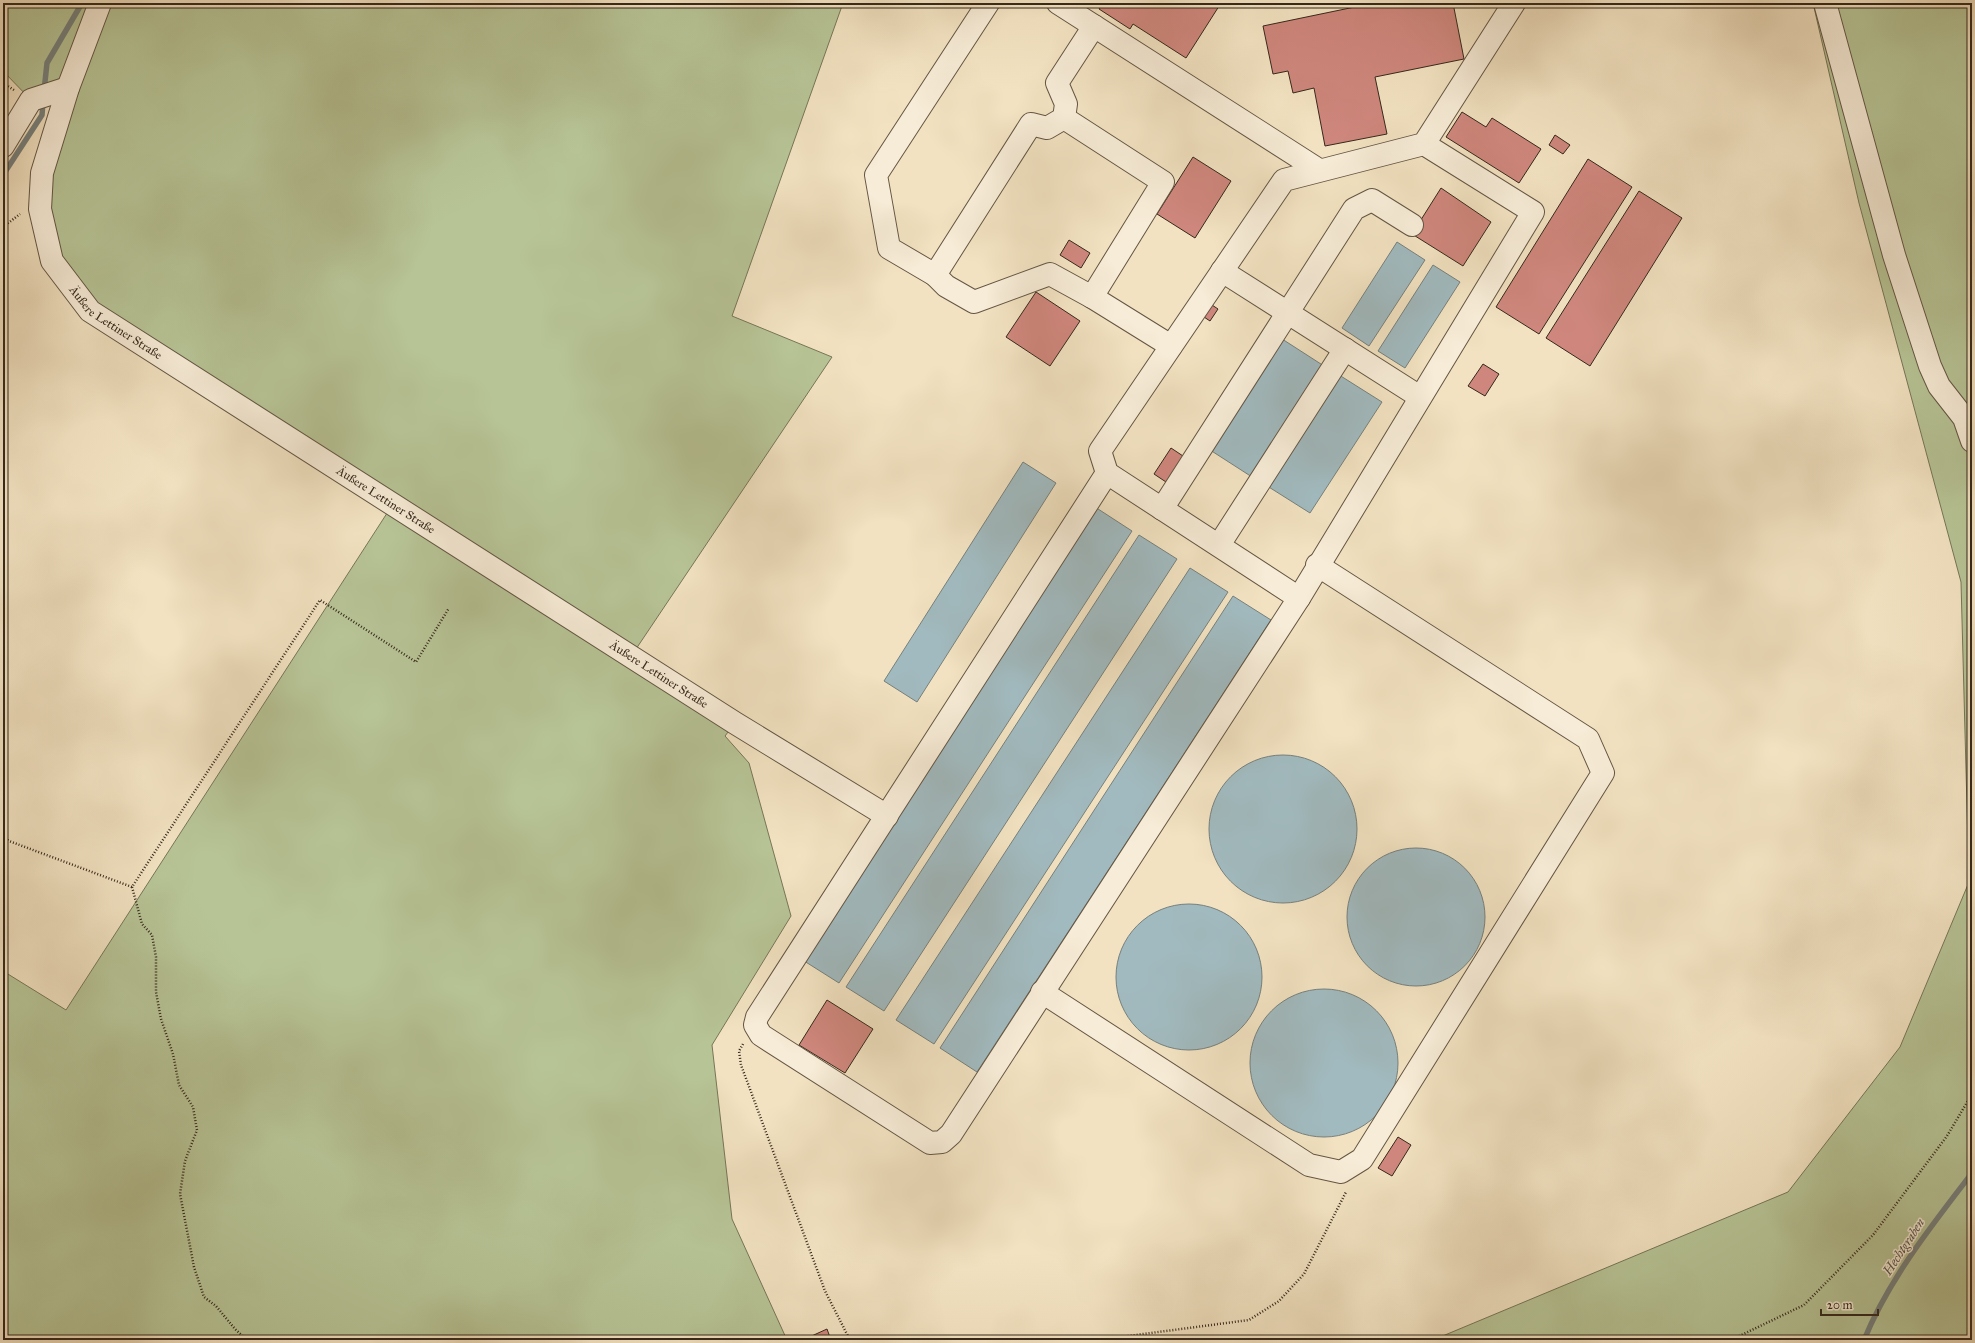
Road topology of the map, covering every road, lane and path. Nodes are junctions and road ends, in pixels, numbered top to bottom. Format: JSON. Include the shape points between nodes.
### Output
{"nodes":[{"id":1,"x":100,"y":3,"type":"edge"},
{"id":2,"x":988,"y":3,"type":"edge"},
{"id":3,"x":1058,"y":3,"type":"edge"},
{"id":4,"x":1514,"y":3,"type":"edge"},
{"id":5,"x":1825,"y":3,"type":"edge"},
{"id":6,"x":1094,"y":26,"type":"junction"},
{"id":7,"x":68,"y":88,"type":"junction"},
{"id":8,"x":1064,"y":118,"type":"junction"},
{"id":9,"x":1424,"y":144,"type":"junction"},
{"id":10,"x":3,"y":146,"type":"edge"},
{"id":11,"x":1319,"y":170,"type":"junction"},
{"id":12,"x":1412,"y":225,"type":"dead end"},
{"id":13,"x":1222,"y":271,"type":"junction"},
{"id":14,"x":935,"y":275,"type":"junction"},
{"id":15,"x":1092,"y":297,"type":"junction"},
{"id":16,"x":1287,"y":312,"type":"junction"},
{"id":17,"x":1171,"y":346,"type":"junction"},
{"id":18,"x":1345,"y":349,"type":"junction"},
{"id":19,"x":1420,"y":397,"type":"junction"},
{"id":20,"x":1972,"y":441,"type":"edge"},
{"id":21,"x":1107,"y":473,"type":"junction"},
{"id":22,"x":1162,"y":509,"type":"junction"},
{"id":23,"x":1219,"y":545,"type":"junction"},
{"id":24,"x":1317,"y":565,"type":"junction"},
{"id":25,"x":1299,"y":598,"type":"junction"},
{"id":26,"x":449,"y":608,"type":"dead end"},
{"id":27,"x":887,"y":816,"type":"junction"},
{"id":28,"x":3,"y":836,"type":"edge"},
{"id":29,"x":132,"y":887,"type":"junction"},
{"id":30,"x":1042,"y":992,"type":"junction"},
{"id":31,"x":755,"y":1025,"type":"junction"},
{"id":32,"x":1972,"y":1094,"type":"edge"},
{"id":33,"x":1349,"y":1186,"type":"dead end"},
{"id":34,"x":247,"y":1340,"type":"edge"},
{"id":35,"x":850,"y":1340,"type":"edge"},
{"id":36,"x":1098,"y":1340,"type":"edge"},
{"id":37,"x":1731,"y":1340,"type":"edge"}],
"edges":[{"from":1,"to":7,"type":"street","name":"Äußere Lettiner Straße"},
{"from":2,"to":14,"type":"street","via":[[876,174],[890,248]]},
{"from":3,"to":6,"type":"street"},
{"from":4,"to":9,"type":"street"},
{"from":5,"to":20,"type":"street","via":[[1894,255],[1930,366],[1939,386],[1964,418]]},
{"from":6,"to":8,"type":"street","via":[[1057,83],[1066,104]]},
{"from":6,"to":11,"type":"street"},
{"from":7,"to":10,"type":"street","via":[[31,100]]},
{"from":7,"to":27,"type":"street","name":"Äußere Lettiner Straße","via":[[42,173],[40,209],[52,261],[90,311],[735,723]]},
{"from":8,"to":14,"type":"street","via":[[1047,128],[1031,124]]},
{"from":8,"to":15,"type":"street","via":[[1163,182]]},
{"from":9,"to":11,"type":"street"},
{"from":9,"to":19,"type":"street","via":[[1533,212]]},
{"from":11,"to":13,"type":"street","via":[[1284,180]]},
{"from":12,"to":16,"type":"street","via":[[1372,200],[1354,209]]},
{"from":13,"to":16,"type":"street"},
{"from":13,"to":17,"type":"street"},
{"from":14,"to":15,"type":"street","via":[[946,286],[974,302],[1050,274]]},
{"from":15,"to":17,"type":"street"},
{"from":16,"to":18,"type":"street"},
{"from":16,"to":22,"type":"street"},
{"from":17,"to":21,"type":"street","via":[[1100,452]]},
{"from":18,"to":19,"type":"street"},
{"from":18,"to":23,"type":"street"},
{"from":19,"to":24,"type":"street"},
{"from":21,"to":22,"type":"street"},
{"from":21,"to":27,"type":"street"},
{"from":22,"to":23,"type":"street"},
{"from":23,"to":25,"type":"street"},
{"from":24,"to":25,"type":"street"},
{"from":24,"to":30,"type":"street","via":[[1588,739],[1603,773],[1362,1159],[1341,1172],[1309,1165]]},
{"from":25,"to":30,"type":"street"},
{"from":26,"to":29,"type":"path","via":[[416,662],[320,600]]},
{"from":27,"to":31,"type":"street","via":[[757,1016]]},
{"from":28,"to":29,"type":"path","via":[[9,841]]},
{"from":29,"to":34,"type":"path","via":[[142,924],[152,935],[156,957],[156,992],[161,1019],[173,1054],[179,1085],[193,1107],[197,1130],[185,1161],[180,1194],[194,1267],[204,1298],[216,1306]]},
{"from":30,"to":31,"type":"street","via":[[951,1134],[942,1142],[930,1143],[761,1035]]},
{"from":31,"to":35,"type":"path","via":[[739,1051],[741,1065],[825,1291]]},
{"from":32,"to":37,"type":"path","via":[[1947,1136],[1873,1235],[1804,1306]]},
{"from":33,"to":36,"type":"path","via":[[1304,1274],[1279,1301],[1249,1320]]}]}
